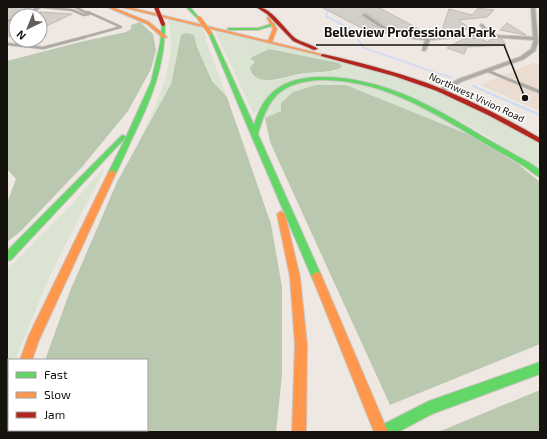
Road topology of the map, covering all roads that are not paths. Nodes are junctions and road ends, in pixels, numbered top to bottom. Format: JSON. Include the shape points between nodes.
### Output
{"nodes":[{"id":1,"x":42,"y":7,"type":"edge"},
{"id":2,"x":75,"y":7,"type":"edge"},
{"id":3,"x":109,"y":7,"type":"edge"},
{"id":4,"x":123,"y":7,"type":"edge"},
{"id":5,"x":137,"y":7,"type":"edge"},
{"id":6,"x":156,"y":7,"type":"edge"},
{"id":7,"x":255,"y":7,"type":"edge"},
{"id":8,"x":258,"y":7,"type":"edge"},
{"id":9,"x":190,"y":8,"type":"edge"},
{"id":10,"x":533,"y":9,"type":"edge"},
{"id":11,"x":88,"y":12,"type":"junction"},
{"id":12,"x":540,"y":12,"type":"edge"},
{"id":13,"x":364,"y":15,"type":"dead end"},
{"id":14,"x":537,"y":22,"type":"edge"},
{"id":15,"x":274,"y":24,"type":"junction"},
{"id":16,"x":482,"y":25,"type":"dead end"},
{"id":17,"x":229,"y":29,"type":"junction"},
{"id":18,"x":491,"y":36,"type":"junction"},
{"id":19,"x":165,"y":37,"type":"junction"},
{"id":20,"x":428,"y":39,"type":"junction"},
{"id":21,"x":270,"y":40,"type":"junction"},
{"id":22,"x":536,"y":41,"type":"junction"},
{"id":23,"x":7,"y":44,"type":"edge"},
{"id":24,"x":316,"y":49,"type":"junction"},
{"id":25,"x":424,"y":50,"type":"dead end"},
{"id":26,"x":533,"y":50,"type":"junction"},
{"id":27,"x":540,"y":52,"type":"edge"},
{"id":28,"x":488,"y":71,"type":"junction"},
{"id":29,"x":443,"y":89,"type":"junction"},
{"id":30,"x":540,"y":92,"type":"edge"},
{"id":31,"x":534,"y":96,"type":"dead end"},
{"id":32,"x":133,"y":127,"type":"junction"},
{"id":33,"x":540,"y":132,"type":"edge"},
{"id":34,"x":254,"y":135,"type":"junction"},
{"id":35,"x":540,"y":141,"type":"edge"},
{"id":36,"x":540,"y":174,"type":"edge"},
{"id":37,"x":273,"y":177,"type":"junction"},
{"id":38,"x":7,"y":257,"type":"edge"},
{"id":39,"x":26,"y":359,"type":"edge"},
{"id":40,"x":540,"y":368,"type":"edge"},
{"id":41,"x":299,"y":432,"type":"edge"},
{"id":42,"x":382,"y":432,"type":"edge"}],
"edges":[{"from":1,"to":11,"type":"lane","via":[[72,10],[85,15],[89,14]]},
{"from":2,"to":11,"type":"lane"},
{"from":3,"to":19,"type":"main road","via":[[148,23]]},
{"from":4,"to":21,"type":"main road","name":"Northwest Vivion Road"},
{"from":5,"to":17,"type":"main road","name":"Northwest Vivion Road"},
{"from":6,"to":19,"type":"main road","bridge":true},
{"from":7,"to":15,"type":"main road"},
{"from":8,"to":24,"type":"main road","via":[[268,13],[295,40]]},
{"from":9,"to":34,"type":"main road","bridge":true,"via":[[210,33]]},
{"from":10,"to":12,"type":"street"},
{"from":10,"to":14,"type":"street"},
{"from":11,"to":23,"type":"lane","via":[[121,27],[43,48]]},
{"from":13,"to":20,"type":"street","via":[[396,34]]},
{"from":14,"to":22,"type":"street"},
{"from":15,"to":17,"type":"main road","via":[[251,30]]},
{"from":15,"to":21,"type":"main road","via":[[275,29]]},
{"from":16,"to":18,"type":"street"},
{"from":17,"to":21,"type":"main road","name":"Northwest Vivion Road"},
{"from":18,"to":20,"type":"street","via":[[462,35]]},
{"from":18,"to":22,"type":"street"},
{"from":19,"to":32,"type":"main road","via":[[153,86]]},
{"from":20,"to":25,"type":"street"},
{"from":21,"to":24,"type":"main road","name":"Northwest Vivion Road"},
{"from":21,"to":29,"type":"main road","name":"Northwest Vivion Road"},
{"from":22,"to":26,"type":"street"},
{"from":24,"to":29,"type":"main road","name":"Northwest Vivion Road","via":[[367,61]]},
{"from":26,"to":27,"type":"street"},
{"from":26,"to":28,"type":"street","via":[[522,58]]},
{"from":28,"to":29,"type":"street"},
{"from":28,"to":30,"type":"lane"},
{"from":29,"to":33,"type":"main road","name":"Northwest Vivion Road"},
{"from":29,"to":35,"type":"main road","name":"Northwest Vivion Road"},
{"from":30,"to":31,"type":"lane"},
{"from":32,"to":38,"type":"main road"},
{"from":32,"to":39,"type":"main road","via":[[36,332]]},
{"from":34,"to":36,"type":"main road","via":[[270,97],[283,87],[313,78],[352,79],[391,90],[446,117]]},
{"from":34,"to":37,"type":"main road"},
{"from":37,"to":41,"type":"main road","via":[[295,276],[301,345]]},
{"from":37,"to":42,"type":"main road"},
{"from":40,"to":42,"type":"main road","via":[[429,408]]}]}
